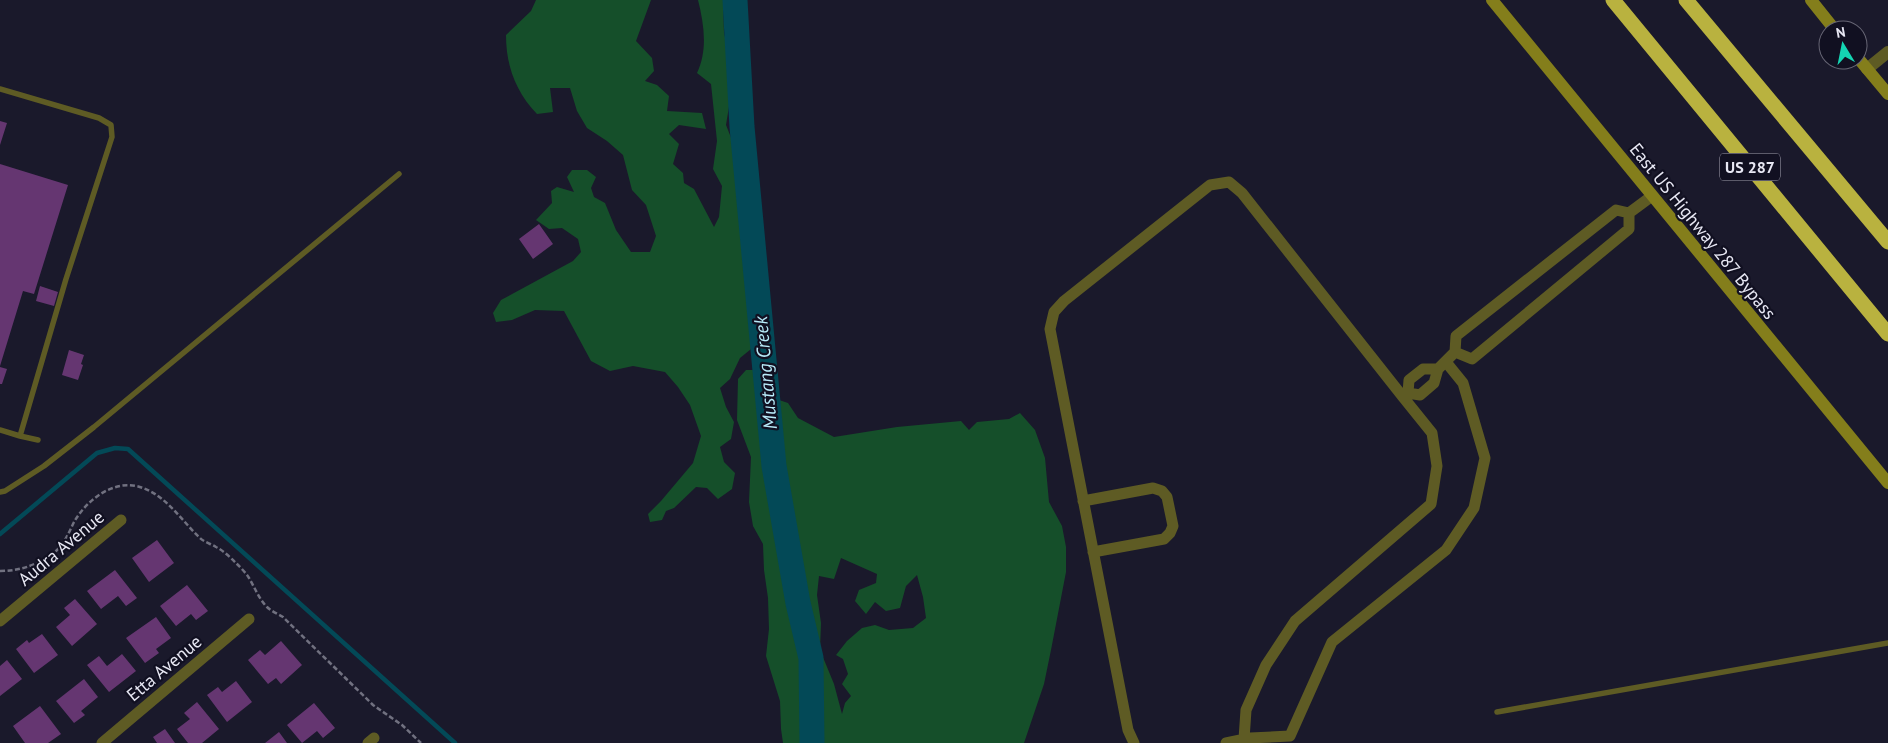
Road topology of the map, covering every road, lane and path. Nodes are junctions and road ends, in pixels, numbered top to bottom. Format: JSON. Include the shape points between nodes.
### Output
{"nodes":[{"id":1,"x":1492,"y":0,"type":"edge"},
{"id":2,"x":1612,"y":0,"type":"edge"},
{"id":3,"x":1686,"y":0,"type":"edge"},
{"id":4,"x":1811,"y":0,"type":"edge"},
{"id":5,"x":1827,"y":20,"type":"edge"},
{"id":6,"x":1888,"y":52,"type":"edge"},
{"id":7,"x":1868,"y":68,"type":"edge"},
{"id":8,"x":1868,"y":70,"type":"edge"},
{"id":9,"x":0,"y":89,"type":"edge"},
{"id":10,"x":1888,"y":94,"type":"edge"},
{"id":11,"x":399,"y":174,"type":"dead end"},
{"id":12,"x":1652,"y":196,"type":"junction"},
{"id":13,"x":1629,"y":213,"type":"junction"},
{"id":14,"x":1888,"y":242,"type":"edge"},
{"id":15,"x":1888,"y":334,"type":"edge"},
{"id":16,"x":1456,"y":352,"type":"junction"},
{"id":17,"x":1442,"y":366,"type":"junction"},
{"id":18,"x":1405,"y":395,"type":"junction"},
{"id":19,"x":0,"y":430,"type":"edge"},
{"id":20,"x":20,"y":436,"type":"junction"},
{"id":21,"x":38,"y":440,"type":"dead end"},
{"id":22,"x":1888,"y":484,"type":"edge"},
{"id":23,"x":0,"y":492,"type":"edge"},
{"id":24,"x":1083,"y":501,"type":"junction"},
{"id":25,"x":121,"y":520,"type":"dead end"},
{"id":26,"x":1093,"y":552,"type":"junction"},
{"id":27,"x":0,"y":570,"type":"edge"},
{"id":28,"x":249,"y":619,"type":"dead end"},
{"id":29,"x":0,"y":621,"type":"edge"},
{"id":30,"x":1888,"y":643,"type":"edge"},
{"id":31,"x":1497,"y":712,"type":"dead end"},
{"id":32,"x":1244,"y":739,"type":"junction"},
{"id":33,"x":102,"y":743,"type":"edge"},
{"id":34,"x":421,"y":743,"type":"edge"},
{"id":35,"x":1134,"y":743,"type":"edge"},
{"id":36,"x":1226,"y":743,"type":"edge"}],
"edges":[{"from":1,"to":12,"type":"main road","name":"East US Highway 287 Bypass"},
{"from":2,"to":15,"type":"highway","number":"US 287"},
{"from":3,"to":14,"type":"highway"},
{"from":4,"to":5,"type":"main road"},
{"from":6,"to":7,"type":"street"},
{"from":8,"to":10,"type":"main road"},
{"from":9,"to":20,"type":"lane","via":[[99,118],[110,125],[112,137]]},
{"from":11,"to":23,"type":"lane","via":[[94,427],[44,466]]},
{"from":12,"to":13,"type":"street"},
{"from":12,"to":22,"type":"main road","name":"East US Highway 287 Bypass"},
{"from":13,"to":16,"type":"street","via":[[1616,210],[1456,336]]},
{"from":13,"to":16,"type":"street","via":[[1629,229],[1472,359]]},
{"from":16,"to":17,"type":"street"},
{"from":17,"to":18,"type":"street","via":[[1434,383],[1420,395]]},
{"from":17,"to":18,"type":"street","via":[[1423,369],[1409,380]]},
{"from":17,"to":32,"type":"street","via":[[1462,384],[1485,458],[1474,508],[1446,550],[1332,642],[1290,736]]},
{"from":18,"to":24,"type":"street","via":[[1242,193],[1228,182],[1210,185],[1054,312],[1050,329]]},
{"from":18,"to":32,"type":"street","via":[[1432,433],[1437,466],[1431,504],[1294,621],[1266,665],[1246,710]]},
{"from":19,"to":20,"type":"lane"},
{"from":20,"to":21,"type":"lane"},
{"from":24,"to":26,"type":"street"},
{"from":24,"to":26,"type":"street","via":[[1153,488],[1167,496],[1173,526],[1164,539]]},
{"from":25,"to":29,"type":"street","name":"Audra Avenue"},
{"from":26,"to":35,"type":"street","via":[[1128,730]]},
{"from":27,"to":34,"type":"path","via":[[30,567],[56,550],[86,506],[104,492],[121,485],[150,491],[164,499],[201,539],[234,561],[248,576],[268,608],[283,617],[373,705]]},
{"from":28,"to":33,"type":"street","name":"Etta Avenue"},
{"from":30,"to":31,"type":"lane"},
{"from":32,"to":36,"type":"street"}]}
